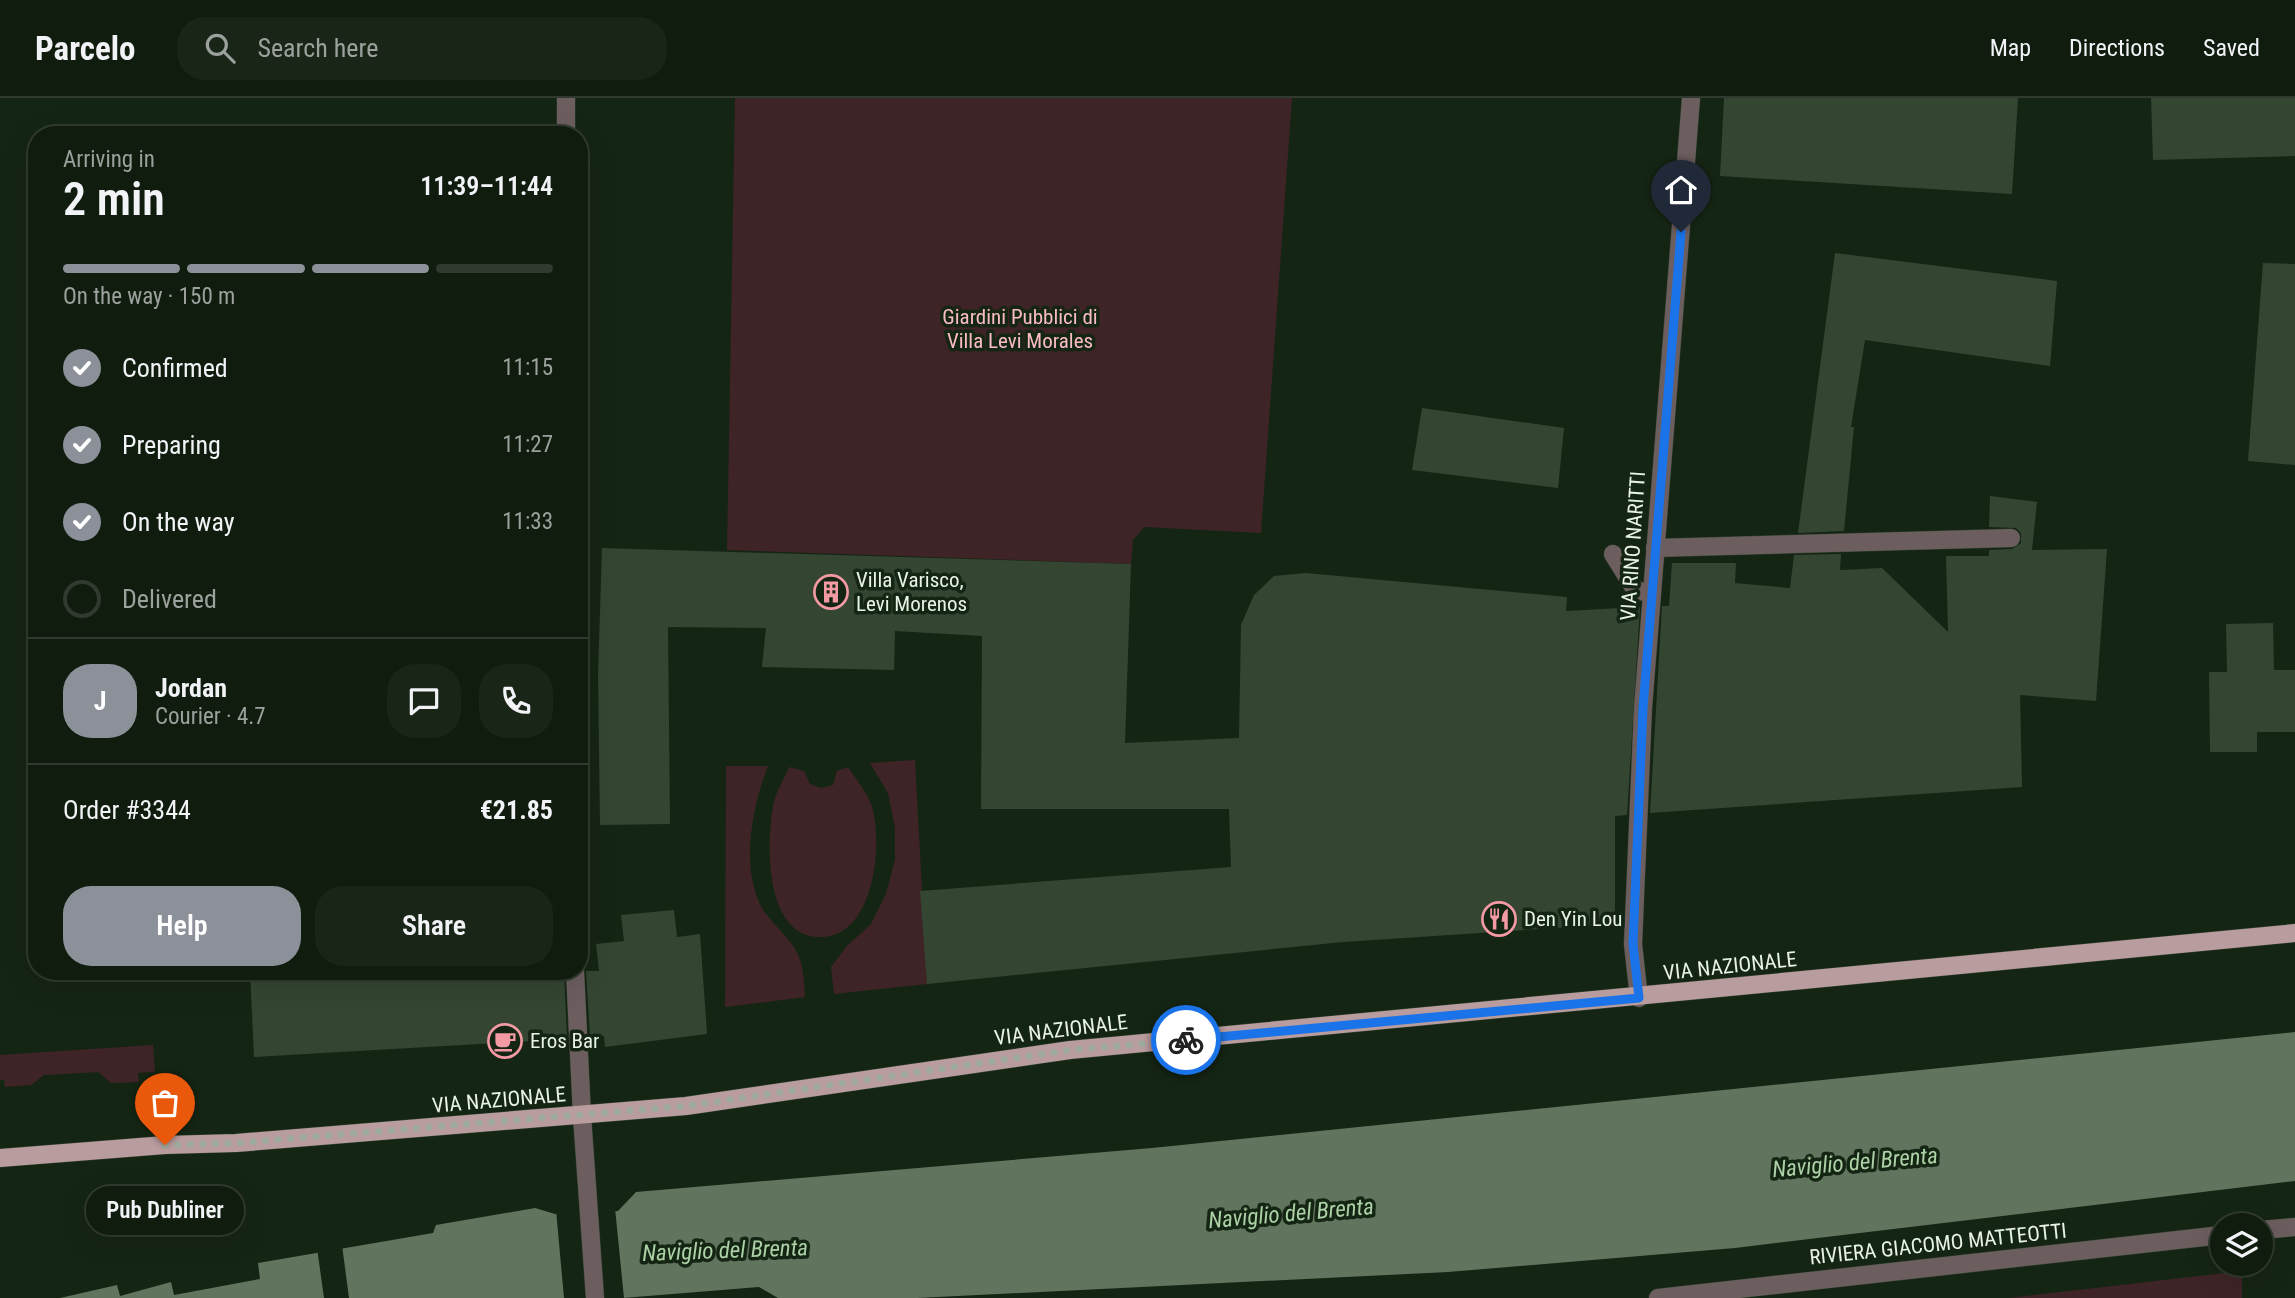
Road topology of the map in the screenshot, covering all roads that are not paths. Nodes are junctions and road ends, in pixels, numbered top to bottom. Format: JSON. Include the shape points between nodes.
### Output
{"nodes":[{"id":1,"x":566,"y":98,"type":"edge"},
{"id":2,"x":1692,"y":98,"type":"edge"},
{"id":3,"x":566,"y":126,"type":"edge"},
{"id":4,"x":2011,"y":538,"type":"dead end"},
{"id":5,"x":1655,"y":548,"type":"junction"},
{"id":6,"x":1613,"y":554,"type":"dead end"},
{"id":7,"x":1652,"y":592,"type":"junction"},
{"id":8,"x":2295,"y":933,"type":"edge"},
{"id":9,"x":575,"y":980,"type":"edge"},
{"id":10,"x":1639,"y":998,"type":"junction"},
{"id":11,"x":582,"y":1116,"type":"junction"},
{"id":12,"x":0,"y":1158,"type":"edge"},
{"id":13,"x":2295,"y":1227,"type":"edge"},
{"id":14,"x":2273,"y":1229,"type":"edge"},
{"id":15,"x":2210,"y":1236,"type":"edge"},
{"id":16,"x":595,"y":1298,"type":"edge"},
{"id":17,"x":1658,"y":1298,"type":"edge"}],
"edges":[{"from":1,"to":3,"type":"street"},
{"from":2,"to":5,"type":"street","name":"VIA RINO NARITTI"},
{"from":4,"to":5,"type":"street"},
{"from":5,"to":7,"type":"street","name":"VIA RINO NARITTI"},
{"from":6,"to":7,"type":"street","via":[[1636,591]]},
{"from":7,"to":10,"type":"street","name":"VIA RINO NARITTI","via":[[1633,944]]},
{"from":8,"to":10,"type":"main road","name":"VIA NAZIONALE"},
{"from":9,"to":11,"type":"street"},
{"from":10,"to":11,"type":"main road","name":"VIA NAZIONALE","via":[[1070,1050],[686,1106]]},
{"from":11,"to":12,"type":"main road","name":"VIA NAZIONALE"},
{"from":11,"to":16,"type":"street"},
{"from":13,"to":14,"type":"street"},
{"from":15,"to":17,"type":"street","name":"RIVIERA GIACOMO MATTEOTTI"}]}
